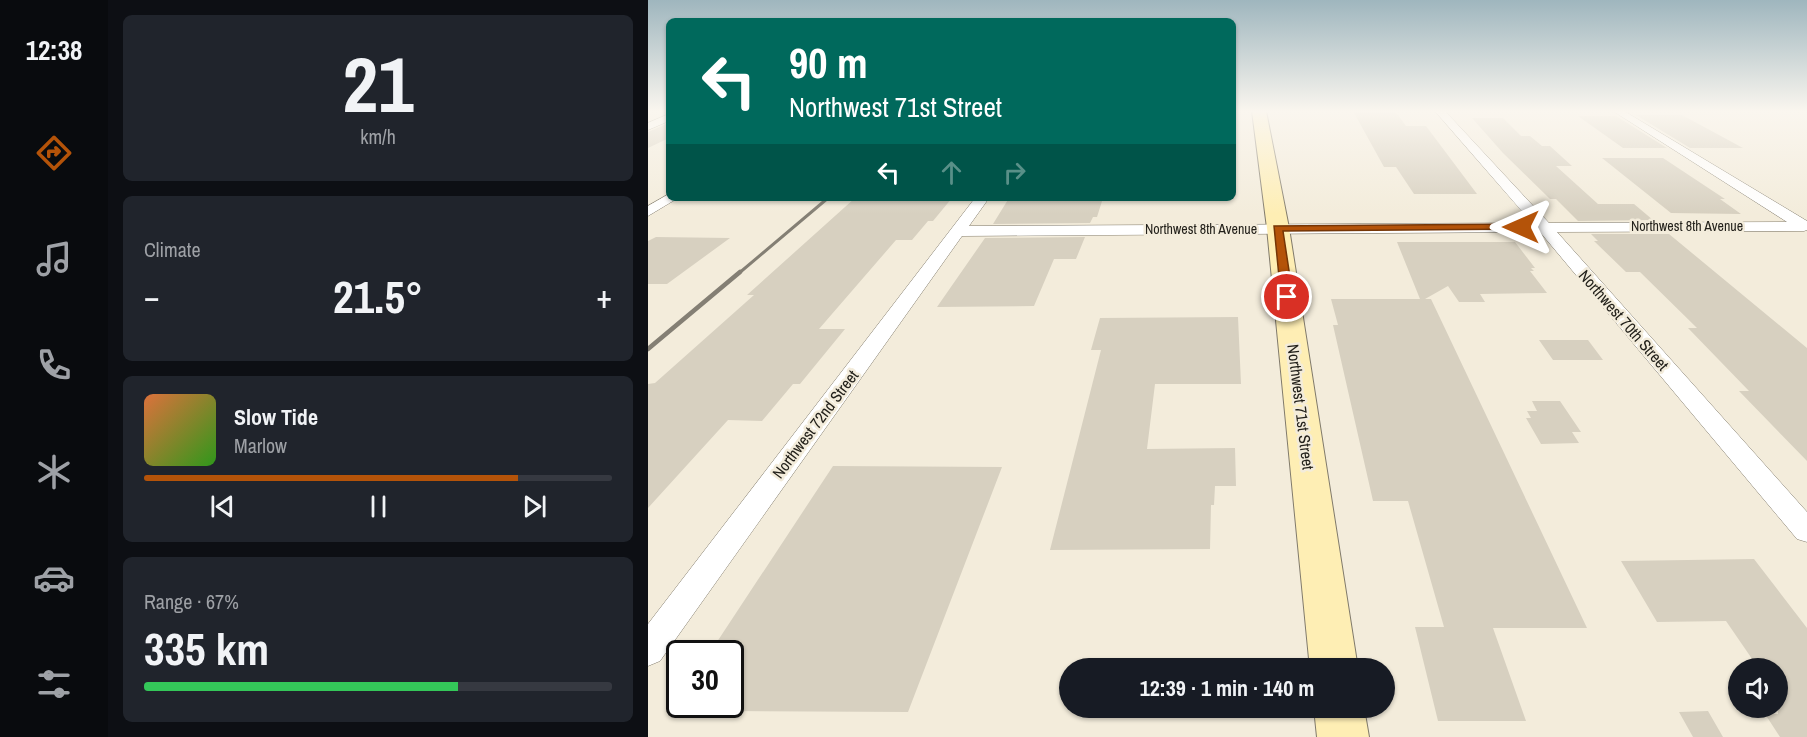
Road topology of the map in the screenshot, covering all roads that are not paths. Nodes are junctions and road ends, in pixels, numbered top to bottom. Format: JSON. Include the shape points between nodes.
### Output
{"nodes":[{"id":1,"x":1265,"y":145,"type":"edge"},
{"id":2,"x":1471,"y":145,"type":"edge"},
{"id":3,"x":1673,"y":145,"type":"edge"},
{"id":4,"x":666,"y":201,"type":"edge"},
{"id":5,"x":980,"y":201,"type":"edge"},
{"id":6,"x":648,"y":212,"type":"edge"},
{"id":7,"x":1544,"y":227,"type":"junction"},
{"id":8,"x":1805,"y":227,"type":"edge"},
{"id":9,"x":1278,"y":228,"type":"junction"},
{"id":10,"x":958,"y":231,"type":"junction"},
{"id":11,"x":1807,"y":531,"type":"edge"},
{"id":12,"x":648,"y":650,"type":"edge"},
{"id":13,"x":1333,"y":658,"type":"edge"},
{"id":14,"x":1340,"y":718,"type":"edge"},
{"id":15,"x":1343,"y":737,"type":"edge"}],
"edges":[{"from":1,"to":9,"type":"street","name":"Northwest 71st Street"},
{"from":2,"to":7,"type":"street","name":"Northwest 70th Street"},
{"from":3,"to":8,"type":"street"},
{"from":4,"to":6,"type":"street"},
{"from":5,"to":10,"type":"street","name":"Northwest 72nd Street"},
{"from":7,"to":8,"type":"street","name":"Northwest 8th Avenue"},
{"from":7,"to":9,"type":"street","name":"Northwest 8th Avenue"},
{"from":7,"to":11,"type":"street","name":"Northwest 70th Street"},
{"from":9,"to":10,"type":"street","name":"Northwest 8th Avenue"},
{"from":9,"to":13,"type":"street","name":"Northwest 71st Street"},
{"from":10,"to":12,"type":"street","name":"Northwest 72nd Street"},
{"from":14,"to":15,"type":"street"}]}
